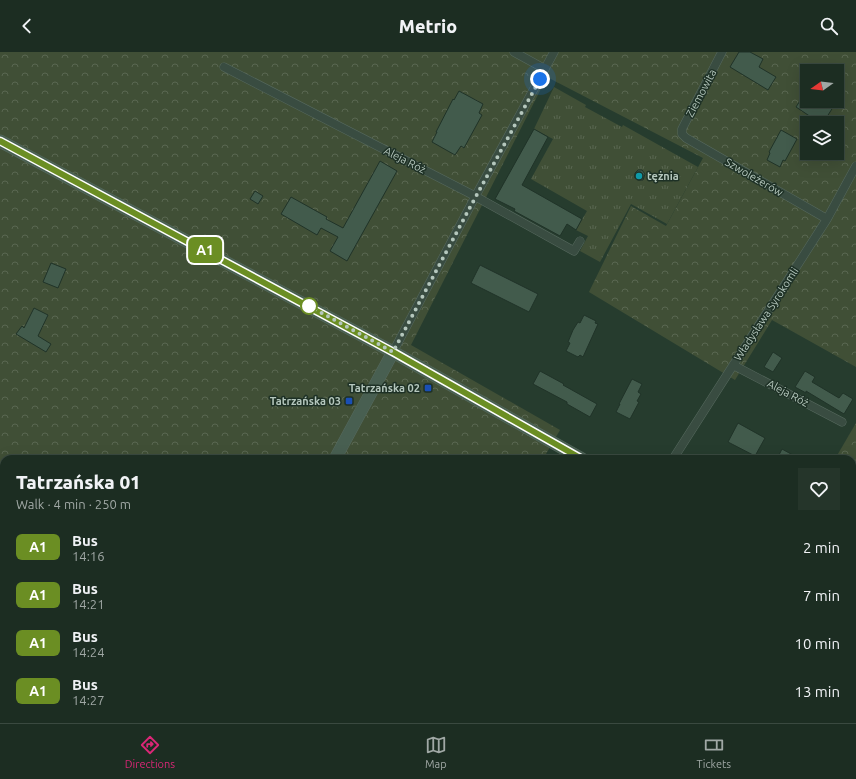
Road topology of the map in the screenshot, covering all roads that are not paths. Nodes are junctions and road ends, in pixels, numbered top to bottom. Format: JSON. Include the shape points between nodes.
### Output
{"nodes":[{"id":1,"x":514,"y":52,"type":"edge"},
{"id":2,"x":554,"y":52,"type":"edge"},
{"id":3,"x":722,"y":52,"type":"edge"},
{"id":4,"x":224,"y":67,"type":"dead end"},
{"id":5,"x":545,"y":69,"type":"junction"},
{"id":6,"x":682,"y":134,"type":"joint"},
{"id":7,"x":0,"y":141,"type":"edge"},
{"id":8,"x":856,"y":166,"type":"edge"},
{"id":9,"x":475,"y":197,"type":"junction"},
{"id":10,"x":827,"y":219,"type":"junction"},
{"id":11,"x":580,"y":241,"type":"dead end"},
{"id":12,"x":393,"y":352,"type":"junction"},
{"id":13,"x":733,"y":364,"type":"junction"},
{"id":14,"x":842,"y":422,"type":"dead end"},
{"id":15,"x":337,"y":455,"type":"edge"},
{"id":16,"x":575,"y":455,"type":"edge"},
{"id":17,"x":676,"y":455,"type":"edge"}],
"edges":[{"from":1,"to":5,"type":"street"},
{"from":2,"to":5,"type":"street"},
{"from":3,"to":6,"type":"street","name":"Ziemowita","via":[[682,129]]},
{"from":4,"to":9,"type":"street","name":"Aleja Róż"},
{"from":5,"to":9,"type":"street"},
{"from":6,"to":10,"type":"street","name":"Szwoleżerów"},
{"from":7,"to":12,"type":"street"},
{"from":8,"to":10,"type":"street","name":"Władysława Syrokomli"},
{"from":9,"to":11,"type":"street","name":"Aleja Róż","via":[[574,251]]},
{"from":9,"to":12,"type":"street"},
{"from":10,"to":13,"type":"street","name":"Władysława Syrokomli"},
{"from":12,"to":15,"type":"street"},
{"from":12,"to":16,"type":"street"},
{"from":13,"to":14,"type":"street","name":"Aleja Róż"},
{"from":13,"to":17,"type":"street","name":"Władysława Syrokomli"}]}
